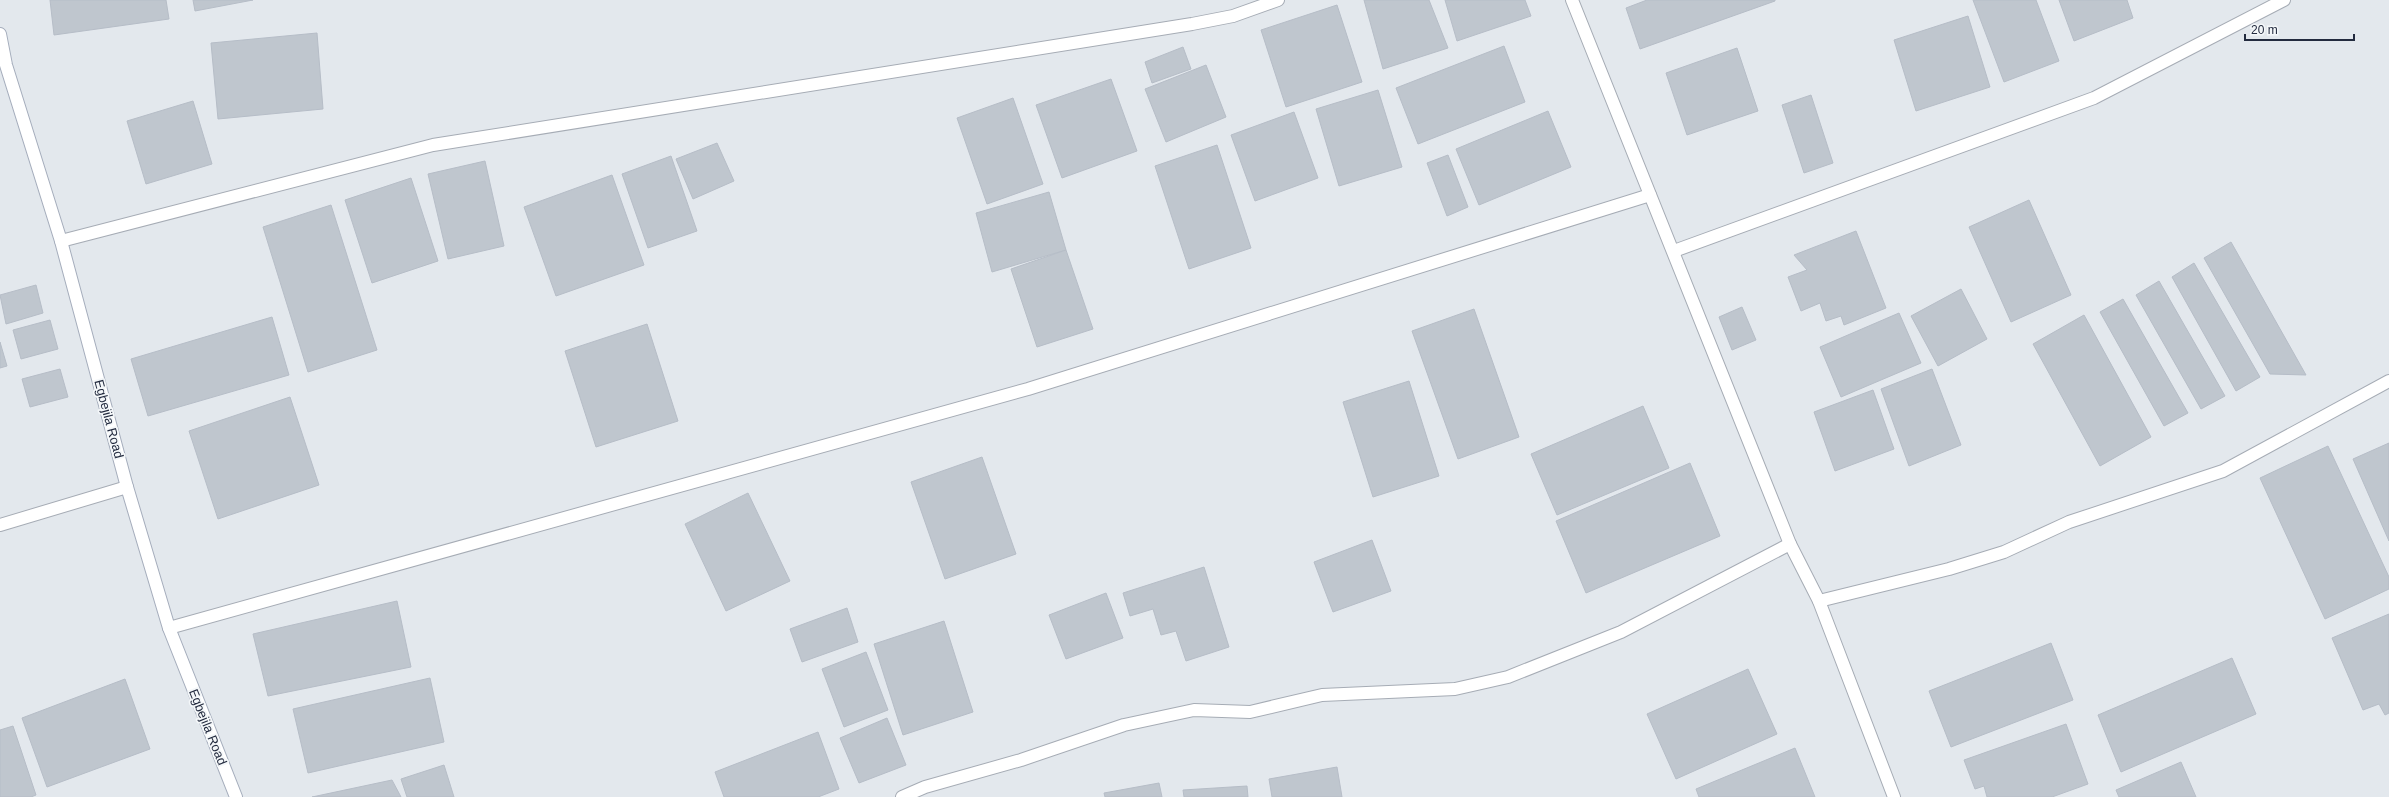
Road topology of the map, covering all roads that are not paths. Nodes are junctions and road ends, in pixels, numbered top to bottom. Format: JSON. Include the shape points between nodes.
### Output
{"nodes":[{"id":1,"x":1278,"y":0,"type":"edge"},
{"id":2,"x":1572,"y":0,"type":"edge"},
{"id":3,"x":2284,"y":0,"type":"edge"},
{"id":4,"x":0,"y":34,"type":"edge"},
{"id":5,"x":3,"y":66,"type":"edge"},
{"id":6,"x":1650,"y":195,"type":"junction"},
{"id":7,"x":61,"y":241,"type":"junction"},
{"id":8,"x":1674,"y":251,"type":"junction"},
{"id":9,"x":2389,"y":381,"type":"edge"},
{"id":10,"x":127,"y":487,"type":"junction"},
{"id":11,"x":0,"y":525,"type":"edge"},
{"id":12,"x":1790,"y":544,"type":"junction"},
{"id":13,"x":1819,"y":601,"type":"junction"},
{"id":14,"x":169,"y":628,"type":"junction"},
{"id":15,"x":236,"y":797,"type":"edge"},
{"id":16,"x":902,"y":797,"type":"edge"},
{"id":17,"x":1894,"y":797,"type":"edge"}],
"edges":[{"from":1,"to":7,"type":"street","via":[[1233,16],[1192,24],[433,145]]},
{"from":2,"to":6,"type":"street"},
{"from":3,"to":8,"type":"street","via":[[2094,98]]},
{"from":4,"to":5,"type":"street","name":"Egbejila Road"},
{"from":5,"to":7,"type":"street","name":"Egbejila Road"},
{"from":6,"to":8,"type":"street"},
{"from":6,"to":14,"type":"street","via":[[1028,389]]},
{"from":7,"to":10,"type":"street","name":"Egbejila Road"},
{"from":8,"to":12,"type":"street"},
{"from":9,"to":13,"type":"street","via":[[2223,471],[2069,522],[2004,552],[1949,569]]},
{"from":10,"to":11,"type":"street"},
{"from":10,"to":14,"type":"street","name":"Egbejila Road"},
{"from":12,"to":13,"type":"street"},
{"from":12,"to":16,"type":"street","via":[[1621,632],[1508,677],[1455,689],[1322,695],[1250,712],[1194,710],[1124,725],[1020,760],[925,787]]},
{"from":13,"to":17,"type":"street"},
{"from":14,"to":15,"type":"street","name":"Egbejila Road"}]}
